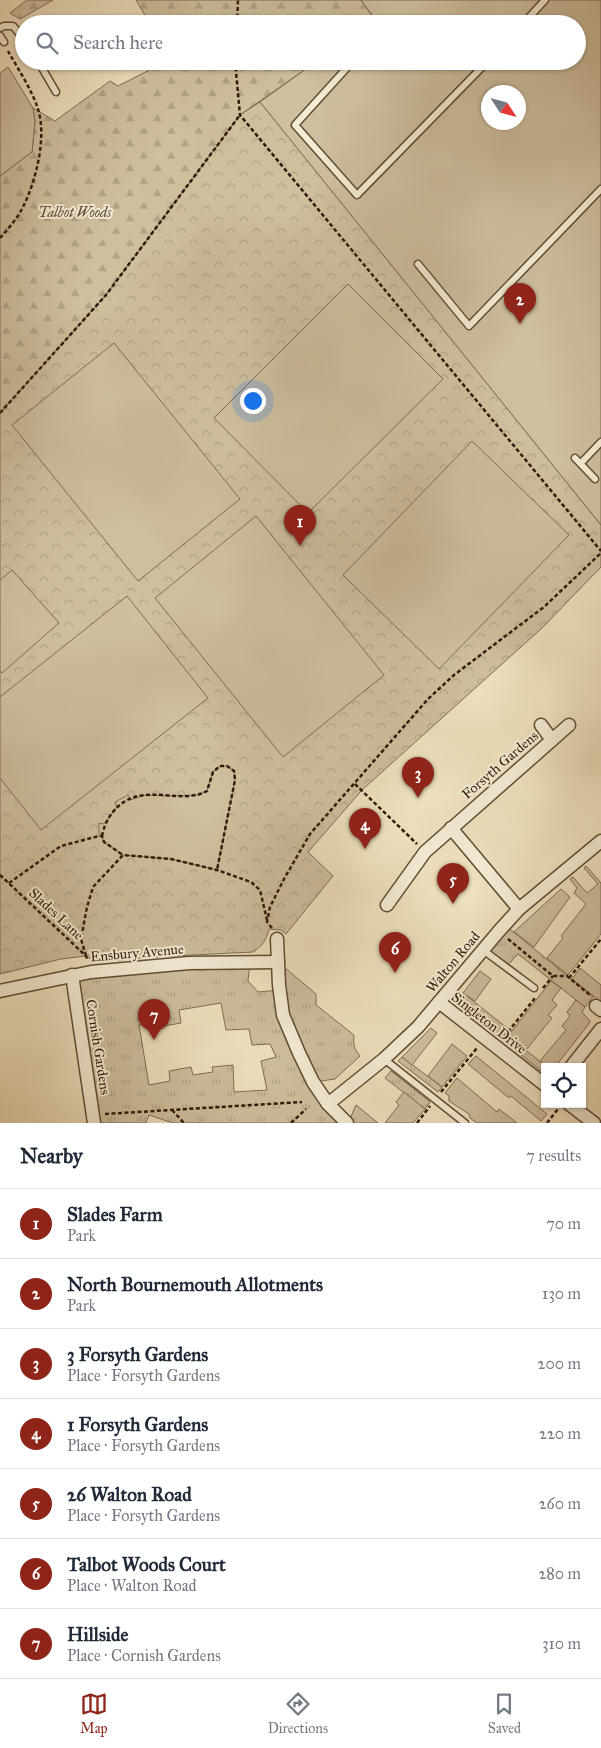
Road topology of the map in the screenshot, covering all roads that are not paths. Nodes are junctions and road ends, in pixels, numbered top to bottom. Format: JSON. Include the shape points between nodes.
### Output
{"nodes":[{"id":1,"x":545,"y":0,"type":"edge"},
{"id":2,"x":531,"y":15,"type":"edge"},
{"id":3,"x":0,"y":28,"type":"edge"},
{"id":4,"x":15,"y":28,"type":"edge"},
{"id":5,"x":43,"y":70,"type":"edge"},
{"id":6,"x":345,"y":70,"type":"edge"},
{"id":7,"x":479,"y":70,"type":"edge"},
{"id":8,"x":56,"y":92,"type":"dead end"},
{"id":9,"x":601,"y":189,"type":"edge"},
{"id":10,"x":418,"y":264,"type":"dead end"},
{"id":11,"x":601,"y":442,"type":"edge"},
{"id":12,"x":575,"y":458,"type":"dead end"},
{"id":13,"x":581,"y":464,"type":"junction"},
{"id":14,"x":595,"y":480,"type":"dead end"},
{"id":15,"x":541,"y":725,"type":"dead end"},
{"id":16,"x":569,"y":725,"type":"dead end"},
{"id":17,"x":552,"y":740,"type":"junction"},
{"id":18,"x":451,"y":828,"type":"junction"},
{"id":19,"x":601,"y":841,"type":"edge"},
{"id":20,"x":387,"y":905,"type":"dead end"},
{"id":21,"x":519,"y":909,"type":"junction"},
{"id":22,"x":277,"y":939,"type":"road end"},
{"id":23,"x":483,"y":950,"type":"junction"},
{"id":24,"x":278,"y":962,"type":"junction"},
{"id":25,"x":72,"y":974,"type":"junction"},
{"id":26,"x":534,"y":988,"type":"dead end"},
{"id":27,"x":0,"y":990,"type":"edge"},
{"id":28,"x":439,"y":1002,"type":"junction"},
{"id":29,"x":601,"y":1028,"type":"edge"},
{"id":30,"x":384,"y":1059,"type":"junction"},
{"id":31,"x":574,"y":1063,"type":"edge"},
{"id":32,"x":541,"y":1082,"type":"edge"},
{"id":33,"x":328,"y":1104,"type":"junction"},
{"id":34,"x":575,"y":1108,"type":"edge"},
{"id":35,"x":94,"y":1119,"type":"edge"},
{"id":36,"x":347,"y":1123,"type":"edge"},
{"id":37,"x":465,"y":1123,"type":"edge"},
{"id":38,"x":594,"y":1123,"type":"edge"}],
"edges":[{"from":1,"to":2,"type":"lane"},
{"from":3,"to":4,"type":"lane"},
{"from":5,"to":8,"type":"lane"},
{"from":6,"to":7,"type":"lane","via":[[295,125],[357,194]]},
{"from":9,"to":10,"type":"lane","via":[[469,326]]},
{"from":11,"to":13,"type":"lane"},
{"from":12,"to":13,"type":"lane"},
{"from":13,"to":14,"type":"lane"},
{"from":15,"to":17,"type":"street"},
{"from":16,"to":17,"type":"street","name":"Forsyth Gardens"},
{"from":17,"to":18,"type":"street","name":"Forsyth Gardens"},
{"from":18,"to":20,"type":"street","name":"Forsyth Gardens","via":[[425,852]]},
{"from":18,"to":21,"type":"street"},
{"from":19,"to":21,"type":"street","name":"Walton Road"},
{"from":21,"to":23,"type":"street","name":"Walton Road"},
{"from":22,"to":24,"type":"street"},
{"from":23,"to":26,"type":"lane"},
{"from":23,"to":28,"type":"street","name":"Walton Road"},
{"from":24,"to":25,"type":"street","name":"Ensbury Avenue","via":[[189,963]]},
{"from":24,"to":33,"type":"street","via":[[283,1015],[298,1053]]},
{"from":25,"to":27,"type":"street","name":"Ensbury Avenue"},
{"from":25,"to":35,"type":"street","name":"Cornish Gardens"},
{"from":28,"to":30,"type":"street","name":"Walton Road"},
{"from":28,"to":32,"type":"street","name":"Singleton Drive"},
{"from":29,"to":31,"type":"street"},
{"from":30,"to":33,"type":"street","name":"Walton Road"},
{"from":30,"to":37,"type":"lane"},
{"from":33,"to":36,"type":"street"},
{"from":34,"to":38,"type":"street"}]}
